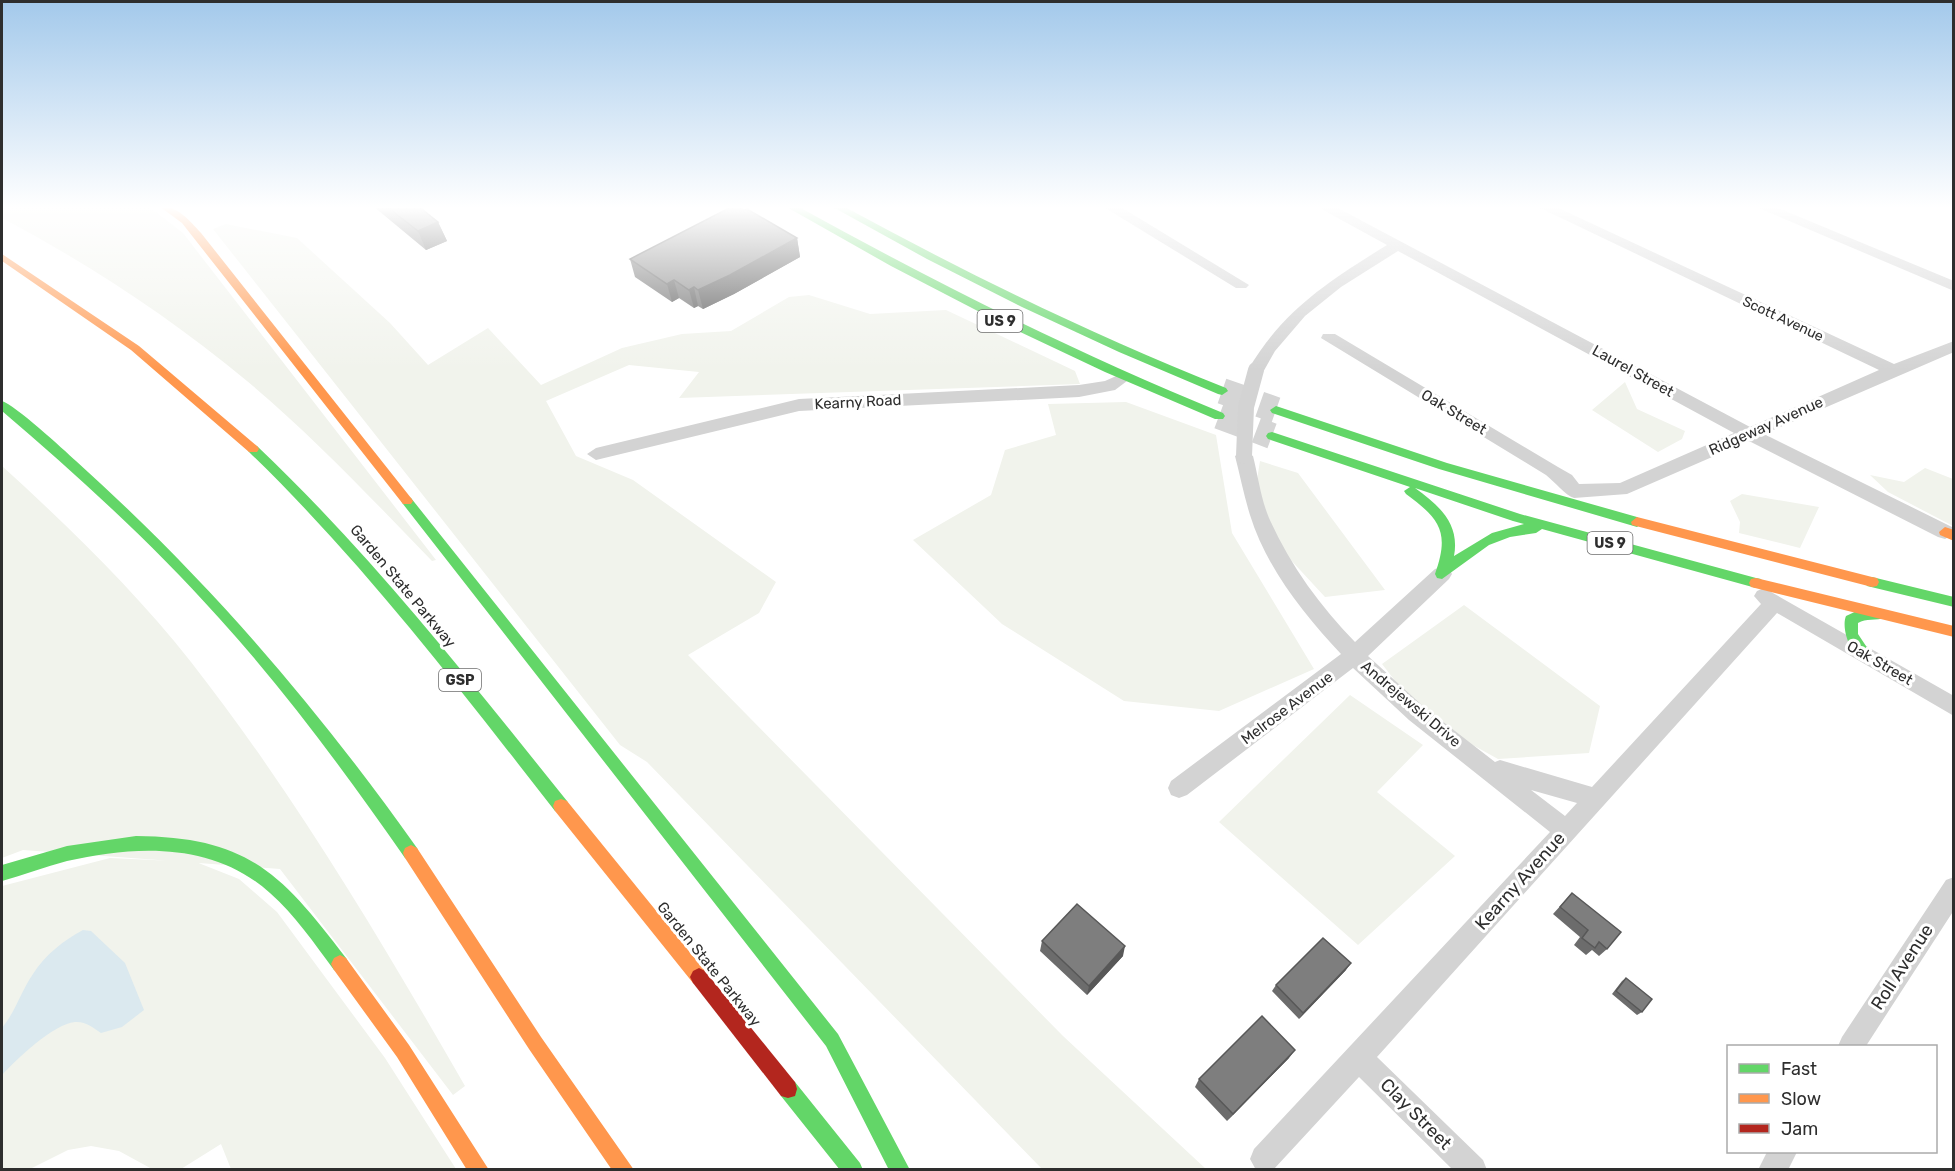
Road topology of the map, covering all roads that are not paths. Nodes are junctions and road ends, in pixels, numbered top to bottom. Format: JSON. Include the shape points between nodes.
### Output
{"nodes":[{"id":1,"x":8,"y":261,"type":"edge"},
{"id":2,"x":217,"y":261,"type":"edge"},
{"id":3,"x":887,"y":261,"type":"edge"},
{"id":4,"x":933,"y":261,"type":"edge"},
{"id":5,"x":1200,"y":261,"type":"edge"},
{"id":6,"x":1372,"y":261,"type":"edge"},
{"id":7,"x":1427,"y":261,"type":"edge"},
{"id":8,"x":1659,"y":261,"type":"edge"},
{"id":9,"x":1891,"y":261,"type":"edge"},
{"id":10,"x":1241,"y":285,"type":"dead end"},
{"id":11,"x":1953,"y":287,"type":"edge"},
{"id":12,"x":1329,"y":338,"type":"dead end"},
{"id":13,"x":1953,"y":346,"type":"edge"},
{"id":14,"x":1892,"y":370,"type":"junction"},
{"id":15,"x":1124,"y":378,"type":"junction"},
{"id":16,"x":1222,"y":391,"type":"tunnel mouth"},
{"id":17,"x":2,"y":405,"type":"edge"},
{"id":18,"x":1276,"y":410,"type":"tunnel mouth"},
{"id":19,"x":1219,"y":416,"type":"tunnel mouth"},
{"id":20,"x":1749,"y":433,"type":"junction"},
{"id":21,"x":1272,"y":436,"type":"tunnel mouth"},
{"id":22,"x":596,"y":454,"type":"dead end"},
{"id":23,"x":1380,"y":473,"type":"junction"},
{"id":24,"x":1508,"y":487,"type":"junction"},
{"id":25,"x":1574,"y":491,"type":"junction"},
{"id":26,"x":1566,"y":532,"type":"junction"},
{"id":27,"x":1949,"y":534,"type":"edge"},
{"id":28,"x":1442,"y":574,"type":"junction"},
{"id":29,"x":1733,"y":577,"type":"junction"},
{"id":30,"x":1775,"y":602,"type":"junction"},
{"id":31,"x":1953,"y":602,"type":"edge"},
{"id":32,"x":1880,"y":614,"type":"junction"},
{"id":33,"x":1953,"y":632,"type":"edge"},
{"id":34,"x":1865,"y":655,"type":"junction"},
{"id":35,"x":1354,"y":656,"type":"junction"},
{"id":36,"x":1953,"y":707,"type":"edge"},
{"id":37,"x":1475,"y":758,"type":"junction"},
{"id":38,"x":1179,"y":788,"type":"dead end"},
{"id":39,"x":1593,"y":800,"type":"junction"},
{"id":40,"x":1566,"y":830,"type":"junction"},
{"id":41,"x":2,"y":873,"type":"edge"},
{"id":42,"x":1953,"y":888,"type":"edge"},
{"id":43,"x":535,"y":1043,"type":"junction"},
{"id":44,"x":1852,"y":1045,"type":"edge"},
{"id":45,"x":1359,"y":1058,"type":"junction"},
{"id":46,"x":576,"y":1127,"type":"dead end"},
{"id":47,"x":1782,"y":1153,"type":"edge"},
{"id":48,"x":1264,"y":1159,"type":"dead end"},
{"id":49,"x":479,"y":1170,"type":"edge"},
{"id":50,"x":624,"y":1170,"type":"edge"},
{"id":51,"x":853,"y":1170,"type":"edge"},
{"id":52,"x":900,"y":1170,"type":"edge"},
{"id":53,"x":1473,"y":1170,"type":"edge"},
{"id":54,"x":1772,"y":1170,"type":"edge"}],
"edges":[{"from":1,"to":51,"type":"highway","name":"Garden State Parkway","number":"GSP","via":[[86,310],[175,378],[238,433],[332,528],[448,665]]},
{"from":2,"to":52,"type":"highway","via":[[832,1040]]},
{"from":3,"to":15,"type":"highway","number":"US 9","via":[[951,297]]},
{"from":4,"to":16,"type":"highway","number":"US 9","via":[[1125,352]]},
{"from":5,"to":10,"type":"street"},
{"from":6,"to":35,"type":"street","name":"Andrejewski Drive","bridge":true,"via":[[1300,310],[1274,338],[1256,370],[1245,407],[1244,456],[1256,510],[1285,570],[1317,615]]},
{"from":7,"to":20,"type":"street","name":"Laurel Street"},
{"from":8,"to":14,"type":"street","name":"Scott Avenue"},
{"from":9,"to":11,"type":"street"},
{"from":12,"to":25,"type":"street","name":"Oak Street","via":[[1552,471]]},
{"from":13,"to":14,"type":"street","name":"Ridgeway Avenue"},
{"from":14,"to":20,"type":"street","name":"Ridgeway Avenue"},
{"from":15,"to":19,"type":"highway","number":"US 9"},
{"from":15,"to":22,"type":"street","name":"Kearny Road","via":[[1109,386],[1079,391],[799,405]]},
{"from":17,"to":43,"type":"highway","via":[[126,510],[264,656],[367,790]]},
{"from":18,"to":24,"type":"highway","number":"US 9"},
{"from":20,"to":25,"type":"street","name":"Ridgeway Avenue","via":[[1633,485]]},
{"from":20,"to":27,"type":"street","name":"Laurel Street"},
{"from":21,"to":23,"type":"highway","number":"US 9"},
{"from":23,"to":26,"type":"highway","number":"US 9"},
{"from":23,"to":28,"type":"highway","via":[[1422,499],[1446,522],[1452,543]]},
{"from":24,"to":25,"type":"highway"},
{"from":24,"to":31,"type":"highway","number":"US 9"},
{"from":26,"to":28,"type":"highway","via":[[1520,528],[1497,532]]},
{"from":26,"to":29,"type":"highway","number":"US 9"},
{"from":28,"to":35,"type":"street","name":"Melrose Avenue"},
{"from":29,"to":30,"type":"street","name":"Oak Street"},
{"from":29,"to":32,"type":"highway","number":"US 9"},
{"from":30,"to":34,"type":"street","name":"Oak Street"},
{"from":30,"to":39,"type":"street","name":"Kearny Avenue"},
{"from":32,"to":33,"type":"highway","number":"US 9"},
{"from":32,"to":34,"type":"highway","via":[[1861,614],[1851,620],[1849,633]]},
{"from":34,"to":36,"type":"street","name":"Oak Street"},
{"from":35,"to":37,"type":"street","name":"Andrejewski Drive","via":[[1400,699]]},
{"from":35,"to":38,"type":"street","name":"Melrose Avenue"},
{"from":37,"to":39,"type":"street","name":"Andrejewski Drive","via":[[1520,778],[1573,789]]},
{"from":37,"to":40,"type":"street","name":"Andrejewski Drive"},
{"from":39,"to":40,"type":"street","name":"Kearny Avenue"},
{"from":40,"to":45,"type":"street","name":"Kearny Avenue"},
{"from":41,"to":49,"type":"highway","via":[[78,850],[149,843],[211,853],[259,873],[296,908],[362,993]]},
{"from":42,"to":44,"type":"street","name":"Roll Avenue"},
{"from":43,"to":46,"type":"highway"},
{"from":43,"to":50,"type":"highway"},
{"from":45,"to":48,"type":"street","name":"Kearny Avenue"},
{"from":45,"to":53,"type":"street","name":"Clay Street"},
{"from":47,"to":54,"type":"street"}]}
